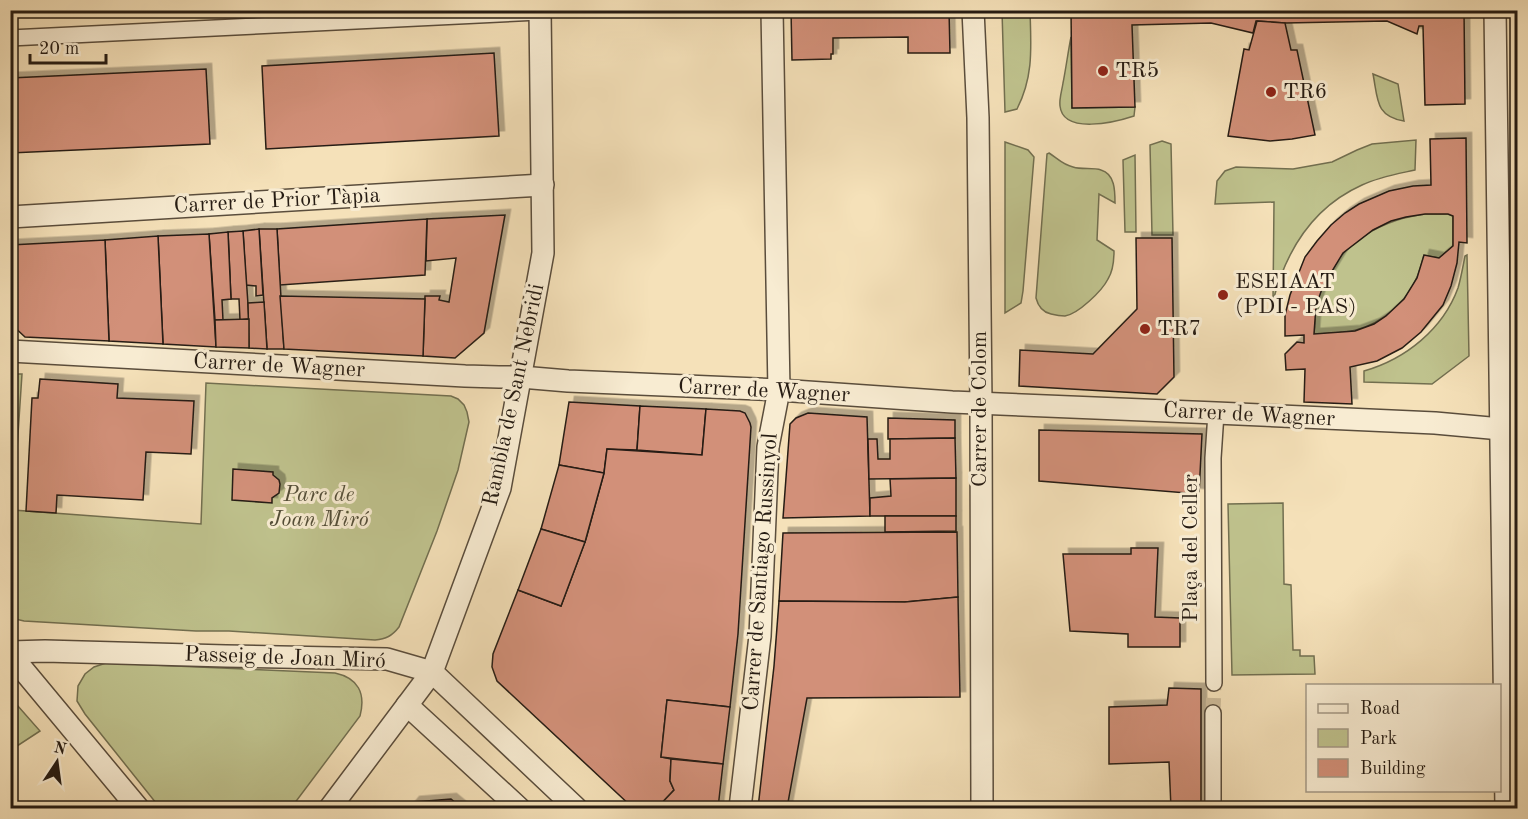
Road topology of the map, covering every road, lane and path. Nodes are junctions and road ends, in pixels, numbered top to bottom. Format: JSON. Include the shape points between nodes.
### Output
{"nodes":[{"id":1,"x":772,"y":10,"type":"edge"},
{"id":2,"x":973,"y":10,"type":"edge"},
{"id":3,"x":1495,"y":10,"type":"edge"},
{"id":4,"x":540,"y":11,"type":"edge"},
{"id":5,"x":10,"y":38,"type":"edge"},
{"id":6,"x":543,"y":185,"type":"junction"},
{"id":7,"x":10,"y":218,"type":"edge"},
{"id":8,"x":10,"y":351,"type":"edge"},
{"id":9,"x":521,"y":376,"type":"junction"},
{"id":10,"x":778,"y":390,"type":"junction"},
{"id":11,"x":981,"y":404,"type":"junction"},
{"id":12,"x":1216,"y":412,"type":"junction"},
{"id":13,"x":1509,"y":429,"type":"edge"},
{"id":14,"x":10,"y":653,"type":"edge"},
{"id":15,"x":432,"y":672,"type":"junction"},
{"id":16,"x":1214,"y":683,"type":"tunnel mouth"},
{"id":17,"x":407,"y":705,"type":"junction"},
{"id":18,"x":1213,"y":713,"type":"tunnel mouth"},
{"id":19,"x":138,"y":808,"type":"edge"},
{"id":20,"x":330,"y":808,"type":"edge"},
{"id":21,"x":519,"y":808,"type":"edge"},
{"id":22,"x":576,"y":808,"type":"edge"},
{"id":23,"x":740,"y":808,"type":"edge"},
{"id":24,"x":982,"y":808,"type":"edge"},
{"id":25,"x":1213,"y":808,"type":"edge"},
{"id":26,"x":1506,"y":808,"type":"edge"}],
"edges":[{"from":1,"to":10,"type":"street","name":"Carrer de Santiago Russinyol"},
{"from":2,"to":11,"type":"street","name":"Carrer de Colom"},
{"from":3,"to":13,"type":"street"},
{"from":4,"to":5,"type":"street"},
{"from":4,"to":6,"type":"street","name":"Rambla de Sant Nebridi"},
{"from":6,"to":7,"type":"street","name":"Carrer de Prior Tàpia"},
{"from":6,"to":9,"type":"street","name":"Rambla de Sant Nebridi","via":[[543,253]]},
{"from":8,"to":9,"type":"street","name":"Carrer de Wagner"},
{"from":9,"to":10,"type":"street","name":"Carrer de Wagner"},
{"from":9,"to":15,"type":"street","name":"Rambla de Sant Nebridi","via":[[500,488]]},
{"from":10,"to":11,"type":"street","name":"Carrer de Wagner"},
{"from":10,"to":23,"type":"street","name":"Carrer de Santiago Russinyol","via":[[768,447],[760,636]]},
{"from":11,"to":12,"type":"street","name":"Carrer de Wagner"},
{"from":11,"to":24,"type":"street","name":"Carrer de Colom"},
{"from":12,"to":13,"type":"street","name":"Carrer de Wagner"},
{"from":12,"to":16,"type":"street","name":"Plaça del Celler","via":[[1212,458]]},
{"from":13,"to":26,"type":"street"},
{"from":14,"to":15,"type":"street","name":"Passeig de Joan Miró","via":[[387,659]]},
{"from":14,"to":19,"type":"street"},
{"from":15,"to":17,"type":"street","name":"Rambla de Sant Nebridi"},
{"from":15,"to":22,"type":"street","name":"Passeig de Joan Miró"},
{"from":17,"to":20,"type":"street","name":"Rambla de Sant Nebridi"},
{"from":17,"to":21,"type":"street"},
{"from":18,"to":25,"type":"street"}]}
